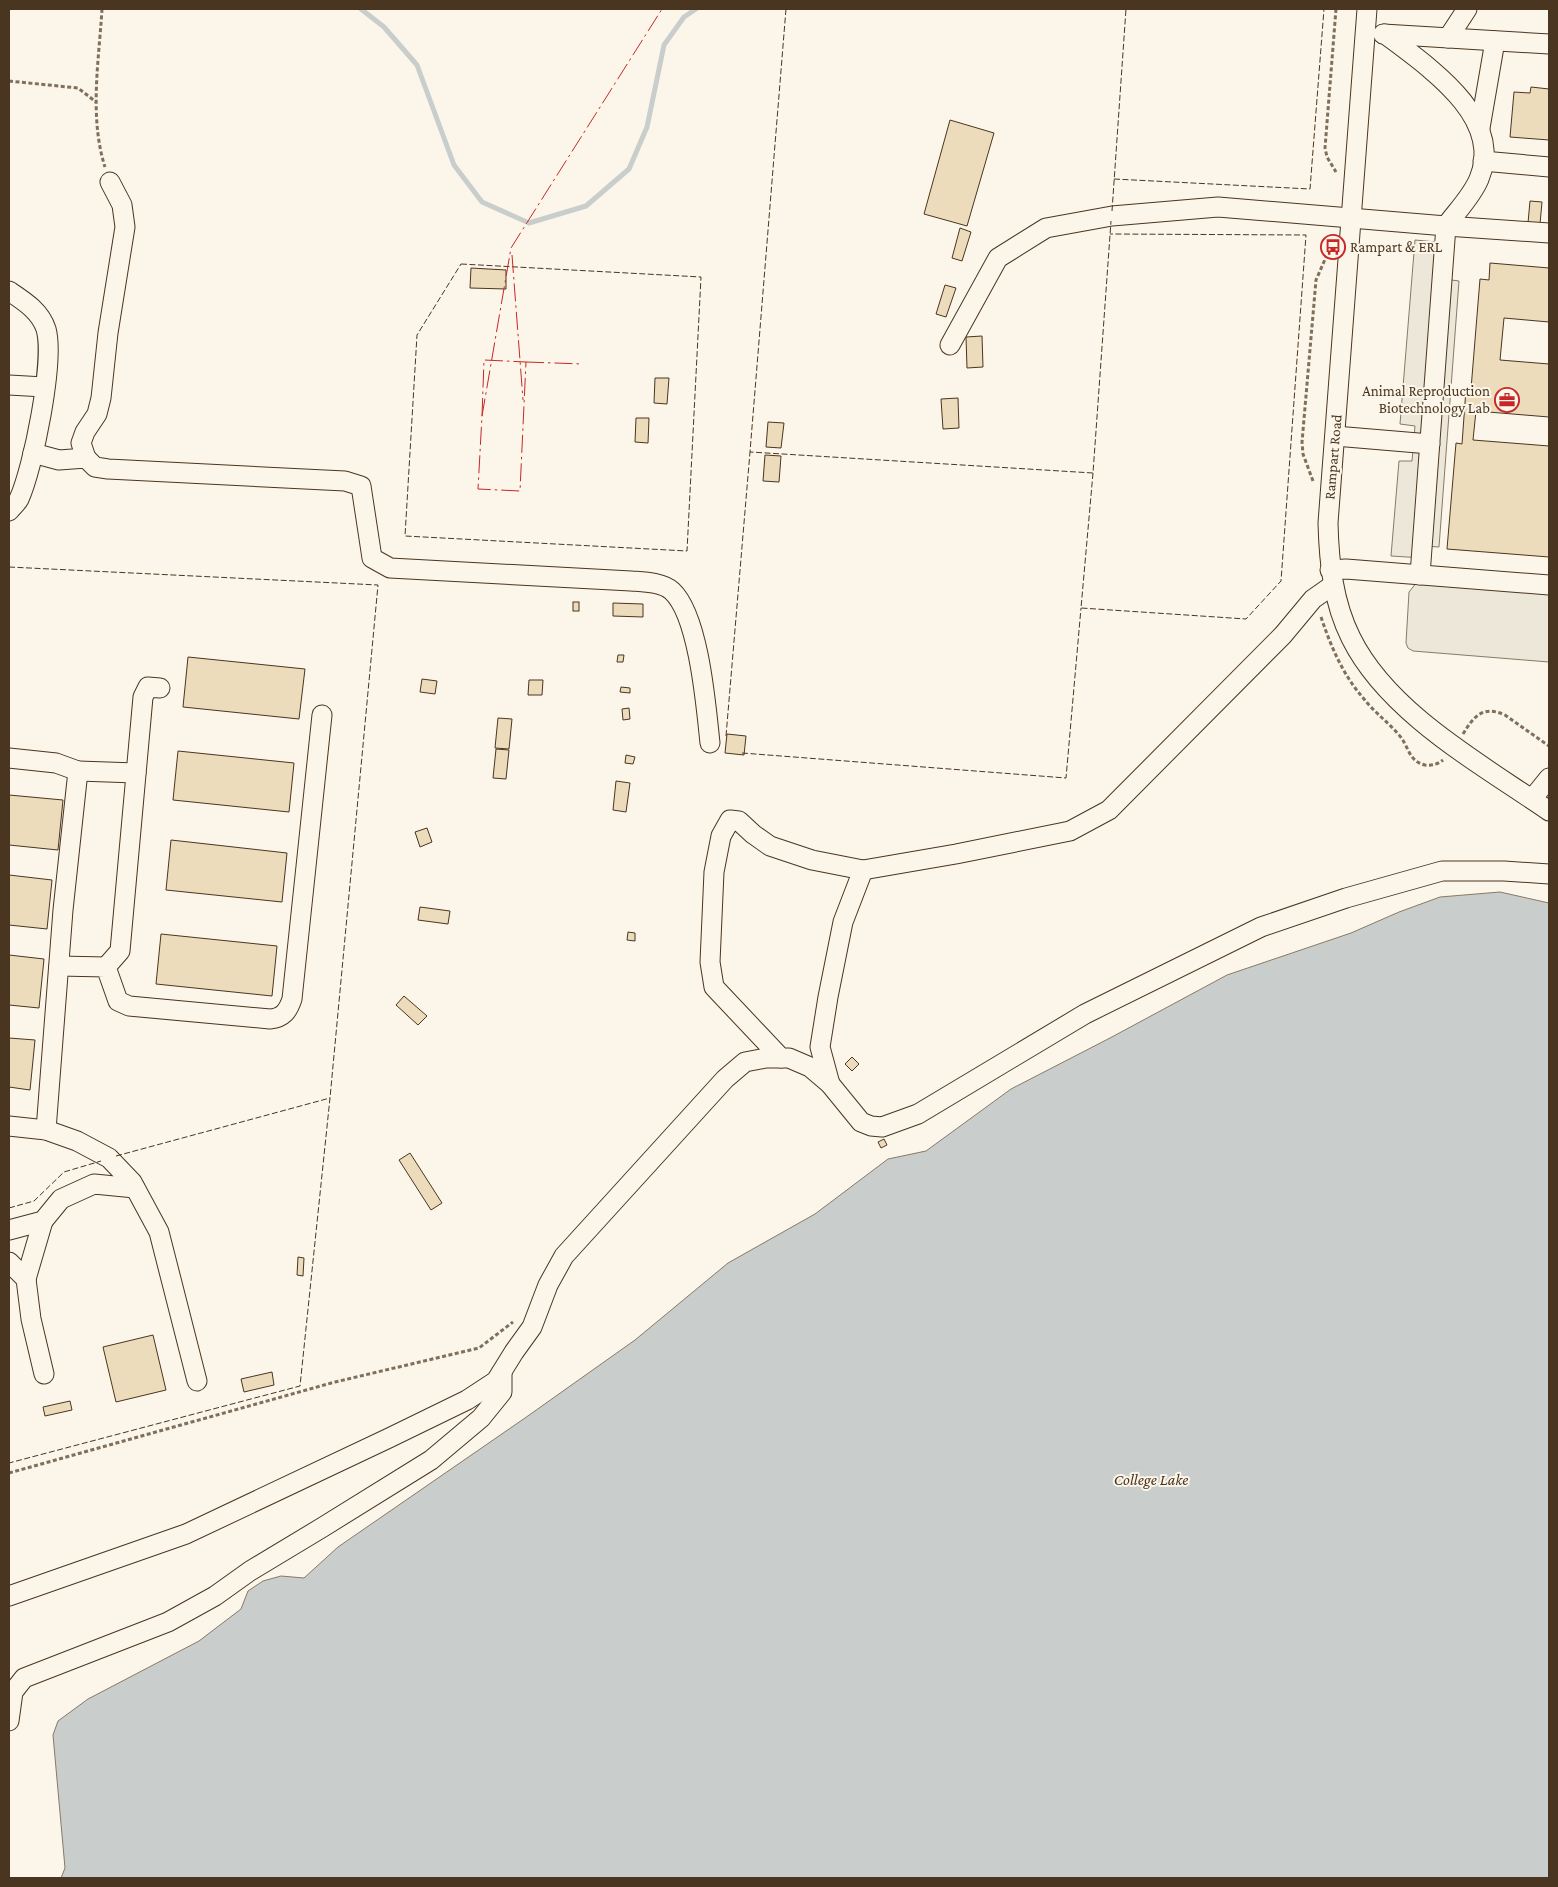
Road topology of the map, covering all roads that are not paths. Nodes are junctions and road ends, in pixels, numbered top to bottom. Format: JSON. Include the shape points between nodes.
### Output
{"nodes":[{"id":1,"x":1367,"y":9,"type":"edge"},
{"id":2,"x":1467,"y":9,"type":"edge"},
{"id":3,"x":1366,"y":33,"type":"junction"},
{"id":4,"x":1385,"y":34,"type":"junction"},
{"id":5,"x":1448,"y":38,"type":"junction"},
{"id":6,"x":1495,"y":40,"type":"junction"},
{"id":7,"x":1549,"y":44,"type":"edge"},
{"id":8,"x":1480,"y":128,"type":"junction"},
{"id":9,"x":1483,"y":161,"type":"junction"},
{"id":10,"x":1549,"y":167,"type":"edge"},
{"id":11,"x":110,"y":182,"type":"road end"},
{"id":12,"x":1352,"y":217,"type":"junction"},
{"id":13,"x":1446,"y":226,"type":"junction"},
{"id":14,"x":1549,"y":233,"type":"edge"},
{"id":15,"x":9,"y":291,"type":"edge"},
{"id":16,"x":950,"y":344,"type":"dead end"},
{"id":17,"x":9,"y":385,"type":"edge"},
{"id":18,"x":44,"y":387,"type":"junction"},
{"id":19,"x":1335,"y":436,"type":"junction"},
{"id":20,"x":1430,"y":444,"type":"junction"},
{"id":21,"x":33,"y":453,"type":"junction"},
{"id":22,"x":86,"y":458,"type":"junction"},
{"id":23,"x":9,"y":511,"type":"edge"},
{"id":24,"x":1420,"y":575,"type":"junction"},
{"id":25,"x":1332,"y":578,"type":"junction"},
{"id":26,"x":1549,"y":585,"type":"edge"},
{"id":27,"x":160,"y":688,"type":"dead end"},
{"id":28,"x":322,"y":715,"type":"dead end"},
{"id":29,"x":710,"y":743,"type":"dead end"},
{"id":30,"x":9,"y":758,"type":"edge"},
{"id":31,"x":78,"y":771,"type":"junction"},
{"id":32,"x":136,"y":773,"type":"junction"},
{"id":33,"x":1549,"y":778,"type":"edge"},
{"id":34,"x":1532,"y":799,"type":"junction"},
{"id":35,"x":1549,"y":811,"type":"edge"},
{"id":36,"x":863,"y":870,"type":"junction"},
{"id":37,"x":1549,"y":874,"type":"edge"},
{"id":38,"x":59,"y":966,"type":"junction"},
{"id":39,"x":106,"y":967,"type":"junction"},
{"id":40,"x":781,"y":1058,"type":"junction"},
{"id":41,"x":830,"y":1084,"type":"junction"},
{"id":42,"x":9,"y":1126,"type":"edge"},
{"id":43,"x":46,"y":1130,"type":"junction"},
{"id":44,"x":135,"y":1188,"type":"junction"},
{"id":45,"x":43,"y":1221,"type":"junction"},
{"id":46,"x":9,"y":1230,"type":"edge"},
{"id":47,"x":9,"y":1262,"type":"edge"},
{"id":48,"x":26,"y":1279,"type":"junction"},
{"id":49,"x":502,"y":1372,"type":"junction"},
{"id":50,"x":44,"y":1374,"type":"dead end"},
{"id":51,"x":197,"y":1381,"type":"dead end"},
{"id":52,"x":9,"y":1596,"type":"edge"},
{"id":53,"x":9,"y":1721,"type":"edge"}],
"edges":[{"from":1,"to":3,"type":"street","name":"Rampart Road"},
{"from":2,"to":5,"type":"street"},
{"from":3,"to":4,"type":"street"},
{"from":3,"to":12,"type":"street","name":"Rampart Road"},
{"from":4,"to":5,"type":"street"},
{"from":4,"to":8,"type":"street","via":[[1446,84],[1467,107]]},
{"from":5,"to":6,"type":"street"},
{"from":6,"to":7,"type":"street"},
{"from":6,"to":8,"type":"street"},
{"from":8,"to":9,"type":"street"},
{"from":9,"to":10,"type":"street"},
{"from":9,"to":13,"type":"street","via":[[1478,180]]},
{"from":11,"to":22,"type":"street","via":[[122,205],[125,227],[101,398],[97,414],[82,443]]},
{"from":12,"to":13,"type":"street"},
{"from":12,"to":16,"type":"street","via":[[1218,207],[1112,216],[1046,228],[998,258]]},
{"from":12,"to":19,"type":"street","name":"Rampart Road"},
{"from":13,"to":14,"type":"street"},
{"from":13,"to":20,"type":"street"},
{"from":15,"to":18,"type":"street","via":[[40,316],[46,330],[48,360]]},
{"from":17,"to":18,"type":"street"},
{"from":18,"to":21,"type":"street"},
{"from":19,"to":20,"type":"street"},
{"from":19,"to":25,"type":"street","name":"Rampart Road","via":[[1328,523]]},
{"from":20,"to":24,"type":"street"},
{"from":21,"to":22,"type":"street","via":[[59,460]]},
{"from":21,"to":23,"type":"street","via":[[18,501]]},
{"from":22,"to":29,"type":"street","via":[[95,467],[108,469],[345,481],[361,486],[372,558],[390,568],[631,581],[652,583],[671,590],[683,604],[691,624]]},
{"from":24,"to":25,"type":"street","via":[[1346,569]]},
{"from":24,"to":26,"type":"street"},
{"from":25,"to":34,"type":"street","name":"Rampart Road","via":[[1350,637],[1368,667],[1397,700],[1431,730]]},
{"from":25,"to":36,"type":"street","via":[[1283,635],[1109,810],[1070,831]]},
{"from":27,"to":32,"type":"street","via":[[148,687],[143,696]]},
{"from":28,"to":39,"type":"street","via":[[292,999],[284,1014],[270,1019],[129,1006],[118,1001]]},
{"from":30,"to":31,"type":"street","via":[[56,763]]},
{"from":31,"to":32,"type":"street"},
{"from":31,"to":38,"type":"street"},
{"from":32,"to":39,"type":"street","via":[[120,951]]},
{"from":33,"to":34,"type":"street"},
{"from":34,"to":35,"type":"street","name":"Rampart Road"},
{"from":36,"to":40,"type":"street","via":[[812,860],[770,846],[739,821],[730,820],[721,836],[714,872],[711,919],[710,962],[714,987]]},
{"from":36,"to":41,"type":"street","via":[[843,922],[820,1048]]},
{"from":37,"to":41,"type":"street","via":[[1442,871],[1346,898],[1261,927],[1085,1014],[918,1114],[882,1127],[861,1122]]},
{"from":38,"to":39,"type":"street"},
{"from":38,"to":43,"type":"street"},
{"from":40,"to":41,"type":"street","via":[[789,1058],[810,1068]]},
{"from":40,"to":49,"type":"street","via":[[745,1062],[725,1079],[570,1249],[548,1285],[532,1327]]},
{"from":42,"to":43,"type":"street"},
{"from":43,"to":44,"type":"street","via":[[77,1141],[109,1158]]},
{"from":44,"to":45,"type":"street","via":[[94,1184],[61,1199]]},
{"from":44,"to":51,"type":"street","via":[[158,1232]]},
{"from":45,"to":46,"type":"street"},
{"from":45,"to":48,"type":"street"},
{"from":47,"to":48,"type":"street"},
{"from":48,"to":50,"type":"street","via":[[31,1319]]},
{"from":49,"to":52,"type":"street","via":[[496,1381],[467,1400],[186,1534]]},
{"from":49,"to":53,"type":"street","via":[[502,1392],[481,1418],[431,1460],[250,1571],[215,1596],[168,1622],[24,1678],[13,1692]]}]}
